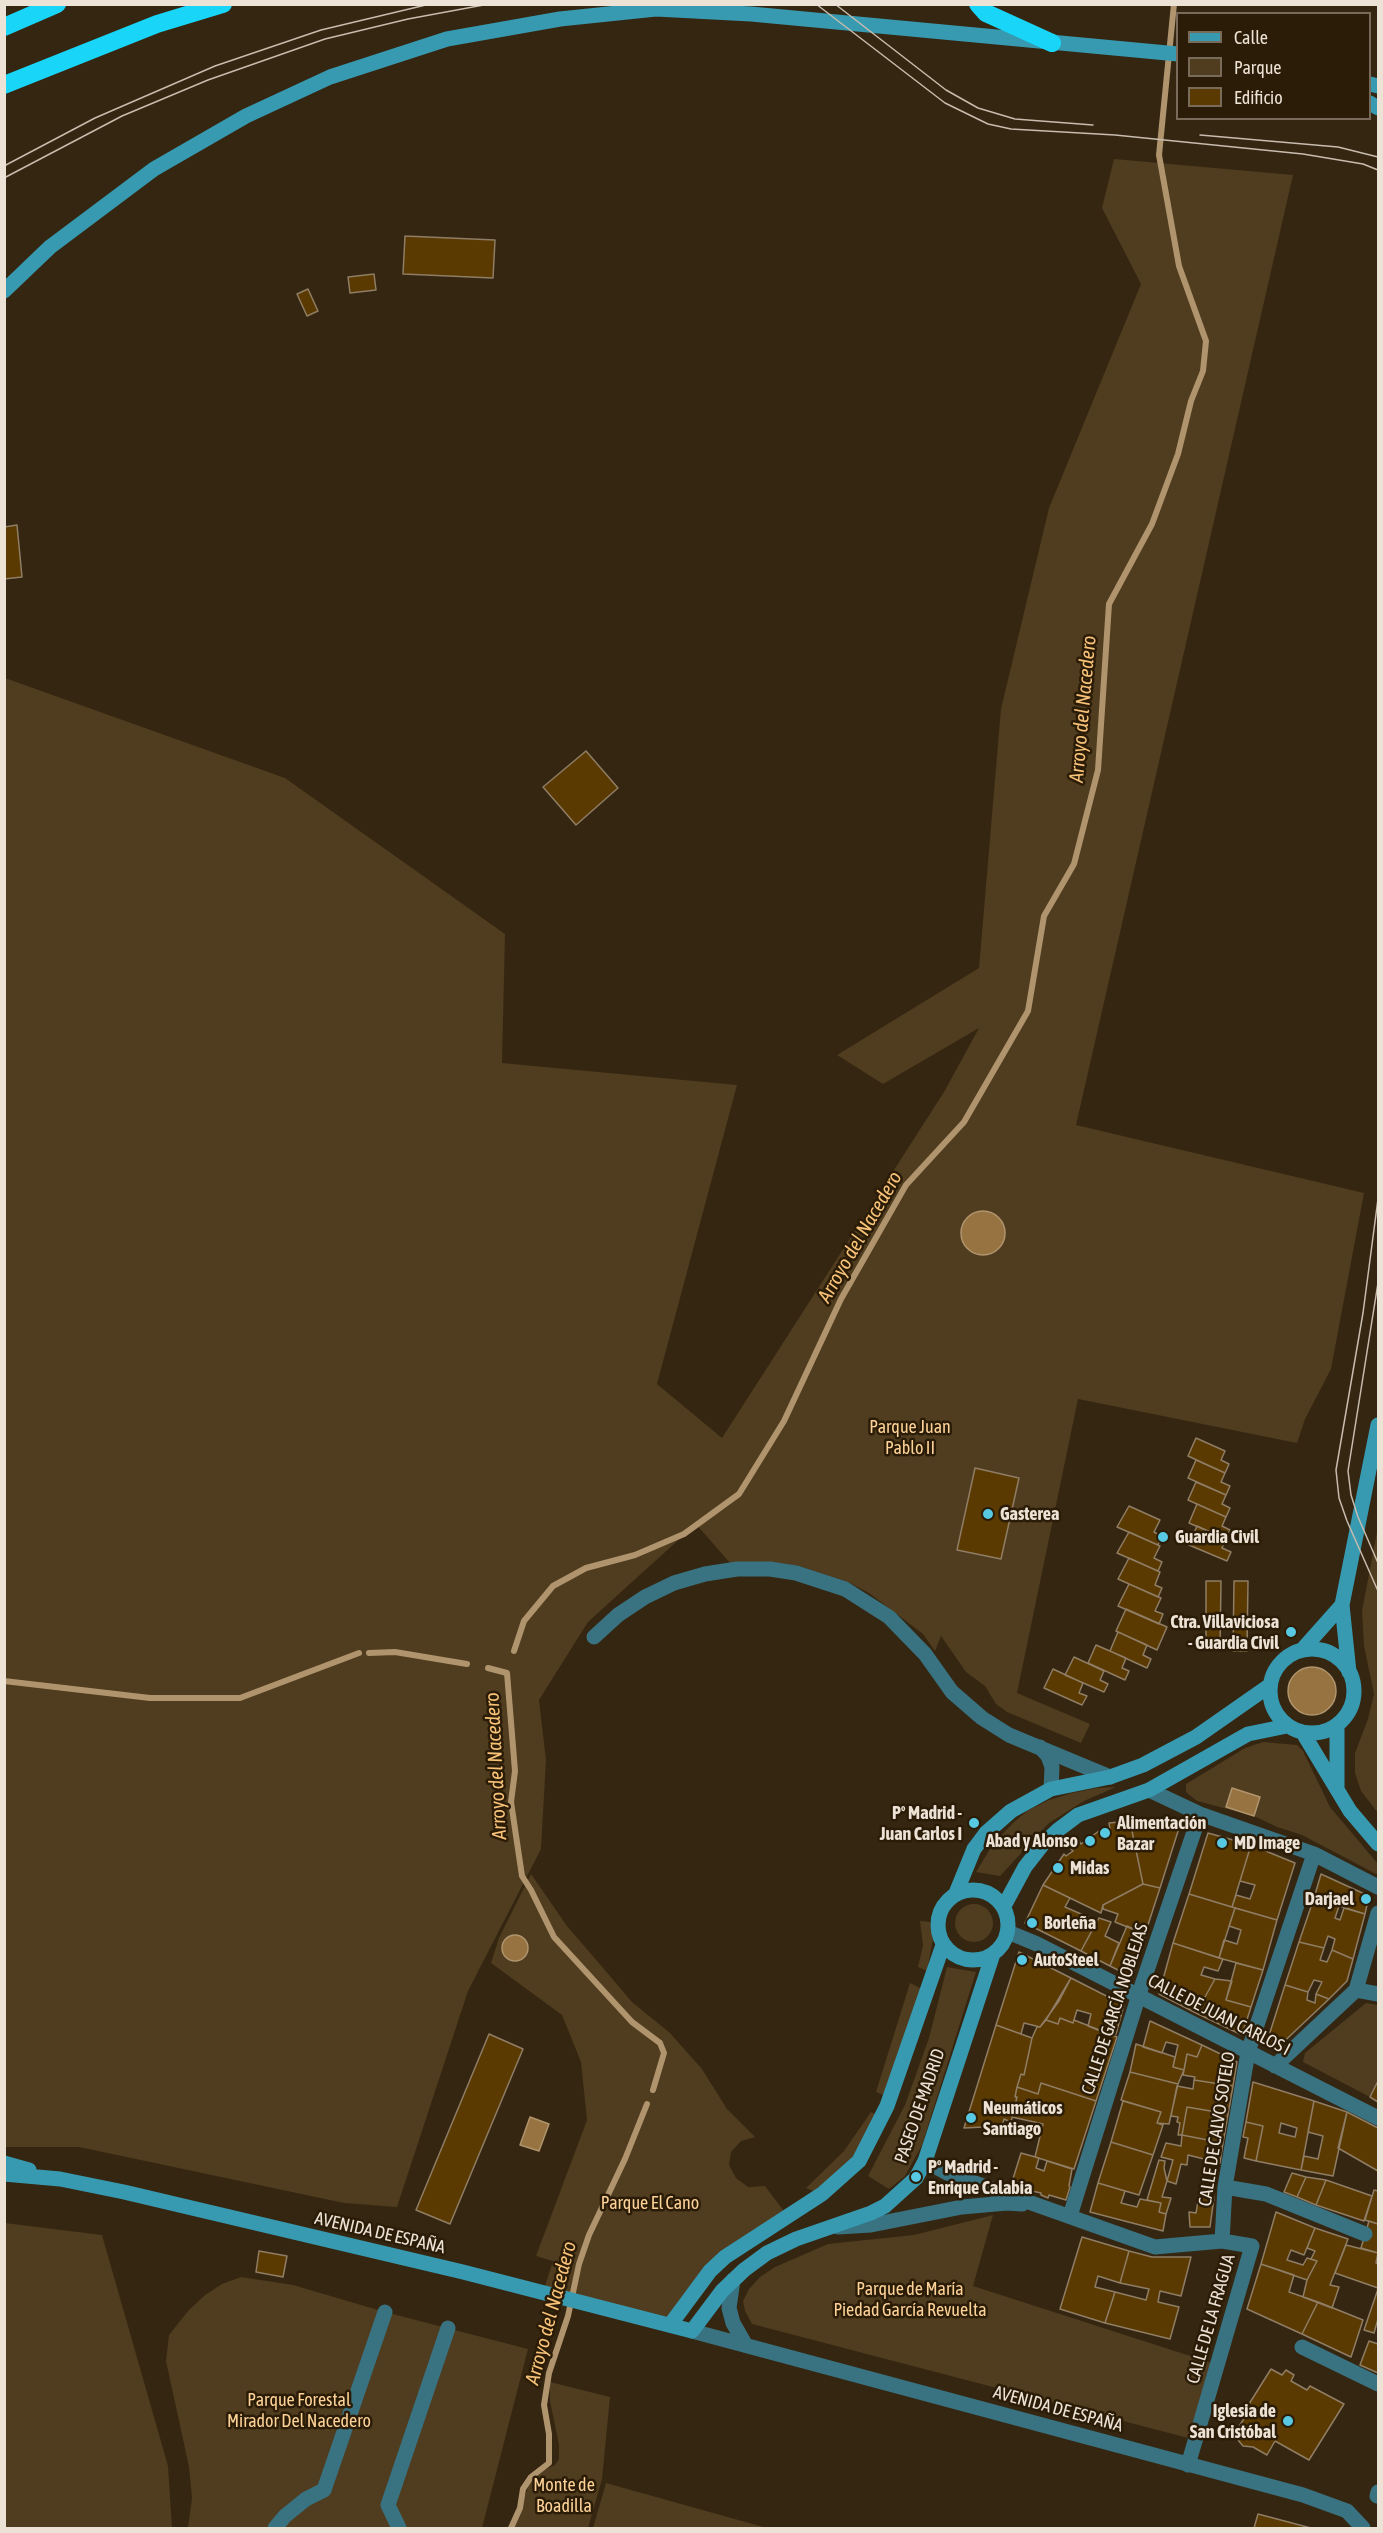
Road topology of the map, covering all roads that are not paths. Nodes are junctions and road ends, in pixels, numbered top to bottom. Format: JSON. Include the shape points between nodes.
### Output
{"nodes":[{"id":1,"x":57,"y":4,"type":"edge"},
{"id":2,"x":223,"y":4,"type":"edge"},
{"id":3,"x":978,"y":4,"type":"edge"},
{"id":4,"x":4,"y":27,"type":"edge"},
{"id":5,"x":1052,"y":42,"type":"junction"},
{"id":6,"x":1176,"y":54,"type":"edge"},
{"id":7,"x":4,"y":85,"type":"edge"},
{"id":8,"x":4,"y":291,"type":"edge"},
{"id":9,"x":1378,"y":1425,"type":"edge"},
{"id":10,"x":1342,"y":1605,"type":"junction"},
{"id":11,"x":594,"y":1637,"type":"dead end"},
{"id":12,"x":1302,"y":1650,"type":"junction"},
{"id":13,"x":1349,"y":1672,"type":"junction"},
{"id":14,"x":1269,"y":1686,"type":"junction"},
{"id":15,"x":1337,"y":1725,"type":"junction"},
{"id":16,"x":1287,"y":1726,"type":"junction"},
{"id":17,"x":1303,"y":1733,"type":"junction"},
{"id":18,"x":1040,"y":1747,"type":"junction"},
{"id":19,"x":1110,"y":1777,"type":"junction"},
{"id":20,"x":1337,"y":1787,"type":"junction"},
{"id":21,"x":1052,"y":1789,"type":"junction"},
{"id":22,"x":1149,"y":1790,"type":"junction"},
{"id":23,"x":1200,"y":1814,"type":"junction"},
{"id":24,"x":1363,"y":1828,"type":"junction"},
{"id":25,"x":1378,"y":1839,"type":"edge"},
{"id":26,"x":1378,"y":1844,"type":"edge"},
{"id":27,"x":1314,"y":1854,"type":"junction"},
{"id":28,"x":1378,"y":1887,"type":"edge"},
{"id":29,"x":956,"y":1893,"type":"junction"},
{"id":30,"x":1004,"y":1906,"type":"junction"},
{"id":31,"x":1378,"y":1913,"type":"edge"},
{"id":32,"x":1008,"y":1932,"type":"junction"},
{"id":33,"x":944,"y":1945,"type":"junction"},
{"id":34,"x":993,"y":1954,"type":"junction"},
{"id":35,"x":1356,"y":1990,"type":"junction"},
{"id":36,"x":1378,"y":1994,"type":"edge"},
{"id":37,"x":1139,"y":1996,"type":"junction"},
{"id":38,"x":1248,"y":2052,"type":"junction"},
{"id":39,"x":1275,"y":2066,"type":"junction"},
{"id":40,"x":1378,"y":2118,"type":"edge"},
{"id":41,"x":925,"y":2161,"type":"junction"},
{"id":42,"x":4,"y":2163,"type":"edge"},
{"id":43,"x":4,"y":2174,"type":"edge"},
{"id":44,"x":60,"y":2179,"type":"junction"},
{"id":45,"x":1225,"y":2187,"type":"junction"},
{"id":46,"x":1037,"y":2205,"type":"junction"},
{"id":47,"x":1070,"y":2216,"type":"junction"},
{"id":48,"x":831,"y":2228,"type":"junction"},
{"id":49,"x":1365,"y":2234,"type":"dead end"},
{"id":50,"x":1222,"y":2241,"type":"junction"},
{"id":51,"x":733,"y":2280,"type":"junction"},
{"id":52,"x":385,"y":2312,"type":"dead end"},
{"id":53,"x":670,"y":2325,"type":"junction"},
{"id":54,"x":447,"y":2328,"type":"dead end"},
{"id":55,"x":692,"y":2331,"type":"junction"},
{"id":56,"x":745,"y":2344,"type":"junction"},
{"id":57,"x":1302,"y":2347,"type":"dead end"},
{"id":58,"x":1378,"y":2384,"type":"edge"},
{"id":59,"x":1188,"y":2465,"type":"junction"},
{"id":60,"x":1360,"y":2524,"type":"edge"},
{"id":61,"x":275,"y":2529,"type":"edge"},
{"id":62,"x":399,"y":2529,"type":"edge"}],
"edges":[{"from":1,"to":4,"type":"highway"},
{"from":2,"to":7,"type":"highway","via":[[158,24]]},
{"from":3,"to":5,"type":"highway","via":[[986,13]]},
{"from":5,"to":6,"type":"street"},
{"from":5,"to":8,"type":"street","via":[[656,9],[447,39],[330,77],[246,116],[154,169],[50,247]]},
{"from":9,"to":10,"type":"street"},
{"from":10,"to":12,"type":"street"},
{"from":10,"to":13,"type":"street"},
{"from":11,"to":18,"type":"street","via":[[618,1615],[674,1583],[737,1569],[796,1573],[845,1589],[868,1602],[909,1635],[968,1707],[1009,1735]]},
{"from":12,"to":13,"type":"street","via":[[1327,1652]]},
{"from":12,"to":14,"type":"street","via":[[1280,1662]]},
{"from":13,"to":15,"type":"street","via":[[1354,1698]]},
{"from":14,"to":16,"type":"street","via":[[1276,1715]]},
{"from":14,"to":19,"type":"street","via":[[1180,1747]]},
{"from":15,"to":17,"type":"street","via":[[1315,1734]]},
{"from":15,"to":20,"type":"street"},
{"from":16,"to":17,"type":"street"},
{"from":16,"to":22,"type":"street","via":[[1248,1734]]},
{"from":17,"to":20,"type":"street"},
{"from":18,"to":19,"type":"street"},
{"from":18,"to":21,"type":"street","via":[[1052,1767]]},
{"from":19,"to":21,"type":"street"},
{"from":20,"to":24,"type":"street"},
{"from":21,"to":29,"type":"street","via":[[1011,1810],[986,1833],[974,1849]]},
{"from":22,"to":23,"type":"street"},
{"from":22,"to":30,"type":"street","via":[[1078,1815],[1058,1830],[1024,1867]]},
{"from":23,"to":27,"type":"street"},
{"from":23,"to":37,"type":"street","name":"CALLE DE GARCÍA NOBLEJAS"},
{"from":24,"to":25,"type":"street"},
{"from":24,"to":26,"type":"street"},
{"from":27,"to":28,"type":"street"},
{"from":27,"to":38,"type":"street","name":"CALLE DE CALVO SOTELO"},
{"from":29,"to":30,"type":"street","via":[[983,1890]]},
{"from":29,"to":33,"type":"street","via":[[946,1901],[937,1923]]},
{"from":30,"to":32,"type":"street"},
{"from":31,"to":35,"type":"street"},
{"from":32,"to":34,"type":"street","via":[[1003,1945]]},
{"from":32,"to":37,"type":"street","name":"CALLE DE JUAN CARLOS I"},
{"from":33,"to":34,"type":"street","via":[[966,1960]]},
{"from":33,"to":53,"type":"street","name":"PASEO DE MADRID","via":[[887,2106],[859,2161],[822,2194],[725,2257]]},
{"from":34,"to":41,"type":"street","name":"PASEO DE MADRID"},
{"from":35,"to":36,"type":"street"},
{"from":35,"to":39,"type":"street"},
{"from":37,"to":38,"type":"street","name":"CALLE DE JUAN CARLOS I"},
{"from":37,"to":47,"type":"street","name":"CALLE DE GARCÍA NOBLEJAS"},
{"from":38,"to":39,"type":"street","name":"CALLE DE JUAN CARLOS I"},
{"from":38,"to":45,"type":"street","name":"CALLE DE CALVO SOTELO"},
{"from":39,"to":40,"type":"street","name":"CALLE DE JUAN CARLOS I"},
{"from":41,"to":46,"type":"street","via":[[946,2173]]},
{"from":41,"to":48,"type":"street","name":"PASEO DE MADRID","via":[[916,2178],[885,2206]]},
{"from":42,"to":44,"type":"street"},
{"from":43,"to":44,"type":"street","name":"AVENIDA DE ESPAÑA"},
{"from":44,"to":53,"type":"street","name":"AVENIDA DE ESPAÑA"},
{"from":45,"to":49,"type":"street","via":[[1266,2194]]},
{"from":45,"to":50,"type":"street","name":"CALLE DE CALVO SOTELO"},
{"from":46,"to":47,"type":"street"},
{"from":46,"to":48,"type":"street","via":[[962,2207],[871,2225]]},
{"from":47,"to":50,"type":"street","via":[[1155,2247]]},
{"from":48,"to":51,"type":"street","name":"PASEO DE MADRID","via":[[767,2253]]},
{"from":50,"to":59,"type":"street","name":"CALLE DE LA FRAGUA","via":[[1252,2246]]},
{"from":51,"to":55,"type":"street","name":"PASEO DE MADRID"},
{"from":51,"to":56,"type":"street","via":[[729,2308]]},
{"from":52,"to":61,"type":"street","via":[[324,2489],[285,2516]]},
{"from":53,"to":55,"type":"street","name":"AVENIDA DE ESPAÑA"},
{"from":54,"to":62,"type":"street","via":[[388,2505]]},
{"from":55,"to":56,"type":"street","name":"AVENIDA DE ESPAÑA"},
{"from":56,"to":59,"type":"street","name":"AVENIDA DE ESPAÑA"},
{"from":57,"to":58,"type":"street"},
{"from":59,"to":60,"type":"street","name":"AVENIDA DE ESPAÑA","via":[[1303,2495],[1347,2511]]}]}
